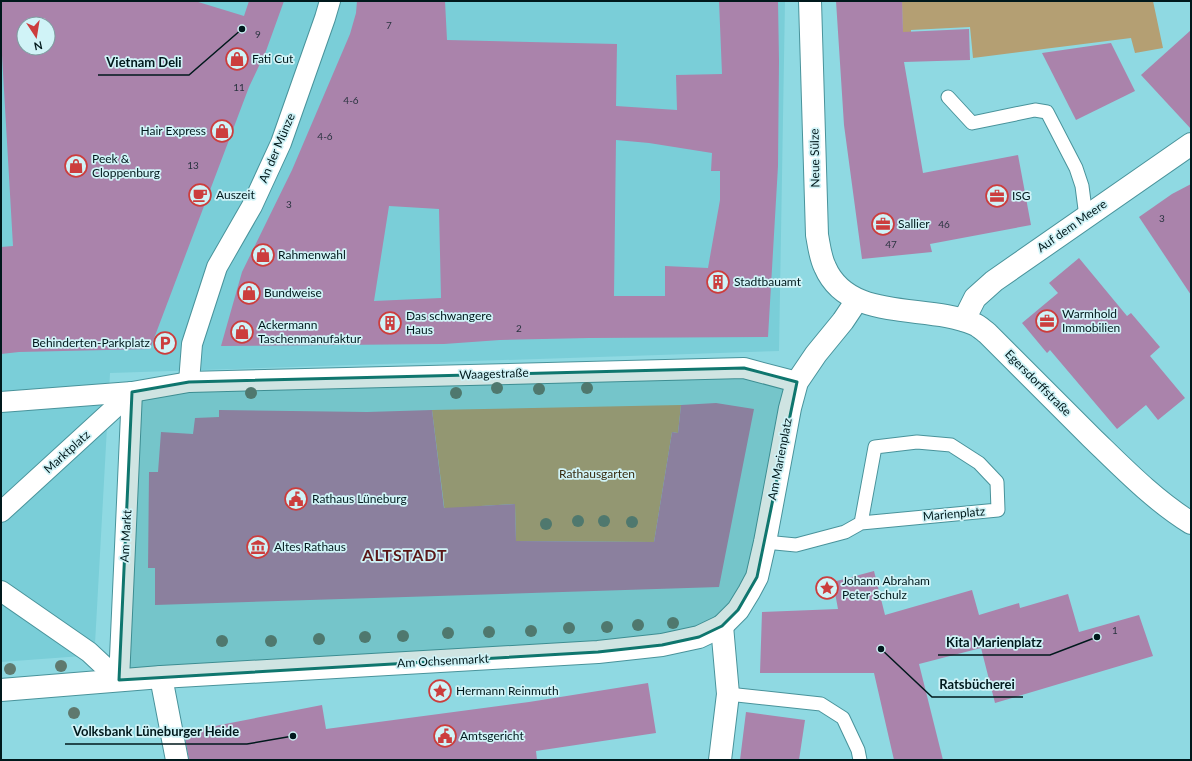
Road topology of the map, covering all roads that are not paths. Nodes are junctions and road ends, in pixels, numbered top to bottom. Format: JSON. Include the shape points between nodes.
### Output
{"nodes":[{"id":1,"x":330,"y":1,"type":"edge"},
{"id":2,"x":810,"y":1,"type":"edge"},
{"id":3,"x":948,"y":97,"type":"dead end"},
{"id":4,"x":1191,"y":144,"type":"edge"},
{"id":5,"x":1086,"y":217,"type":"junction"},
{"id":6,"x":857,"y":300,"type":"junction"},
{"id":7,"x":964,"y":320,"type":"junction"},
{"id":8,"x":189,"y":382,"type":"junction"},
{"id":9,"x":797,"y":382,"type":"junction"},
{"id":10,"x":132,"y":392,"type":"junction"},
{"id":11,"x":1,"y":402,"type":"edge"},
{"id":12,"x":1,"y":512,"type":"edge"},
{"id":13,"x":861,"y":523,"type":"junction"},
{"id":14,"x":1191,"y":523,"type":"edge"},
{"id":15,"x":765,"y":542,"type":"junction"},
{"id":16,"x":1,"y":591,"type":"edge"},
{"id":17,"x":722,"y":626,"type":"junction"},
{"id":18,"x":161,"y":677,"type":"junction"},
{"id":19,"x":119,"y":680,"type":"junction"},
{"id":20,"x":1,"y":690,"type":"edge"},
{"id":21,"x":728,"y":694,"type":"junction"},
{"id":22,"x":177,"y":760,"type":"edge"},
{"id":23,"x":720,"y":760,"type":"edge"},
{"id":24,"x":860,"y":760,"type":"edge"}],
"edges":[{"from":1,"to":8,"type":"street","name":"An der Münze","via":[[281,143],[252,206],[217,267],[192,344]]},
{"from":2,"to":6,"type":"street","name":"Neue Sülze","via":[[817,235],[824,267],[832,280],[843,292]]},
{"from":3,"to":5,"type":"lane","via":[[972,122],[1035,110],[1046,112],[1076,168],[1082,186]]},
{"from":4,"to":5,"type":"street","name":"Auf dem Meere"},
{"from":5,"to":7,"type":"street","name":"Auf dem Meere","via":[[994,281],[975,298]]},
{"from":6,"to":7,"type":"street","name":"Egersdorffstraße","via":[[879,307]]},
{"from":6,"to":9,"type":"street","name":"Am Marienplatz"},
{"from":7,"to":14,"type":"street","name":"Egersdorffstraße","via":[[987,333],[1152,495]]},
{"from":8,"to":9,"type":"street","name":"Waagestraße","via":[[744,368]]},
{"from":8,"to":10,"type":"street"},
{"from":9,"to":15,"type":"street","name":"Am Marienplatz"},
{"from":10,"to":11,"type":"street"},
{"from":10,"to":12,"type":"street","name":"Marktplatz"},
{"from":10,"to":19,"type":"street","name":"Am Markt"},
{"from":13,"to":13,"type":"lane","name":"Marienplatz","via":[[875,447],[917,442],[951,445],[979,463],[997,482],[998,510]]},
{"from":13,"to":15,"type":"lane","name":"Marienplatz","via":[[845,532],[796,545]]},
{"from":15,"to":17,"type":"street","name":"Am Marienplatz","via":[[757,577],[738,610]]},
{"from":16,"to":19,"type":"street","via":[[89,652]]},
{"from":17,"to":18,"type":"street","name":"Am Ochsenmarkt","via":[[698,637],[670,643],[598,652]]},
{"from":17,"to":21,"type":"street"},
{"from":18,"to":19,"type":"street"},
{"from":18,"to":22,"type":"street"},
{"from":19,"to":20,"type":"street"},
{"from":21,"to":23,"type":"street"},
{"from":21,"to":24,"type":"lane","via":[[821,704],[843,718]]}]}
